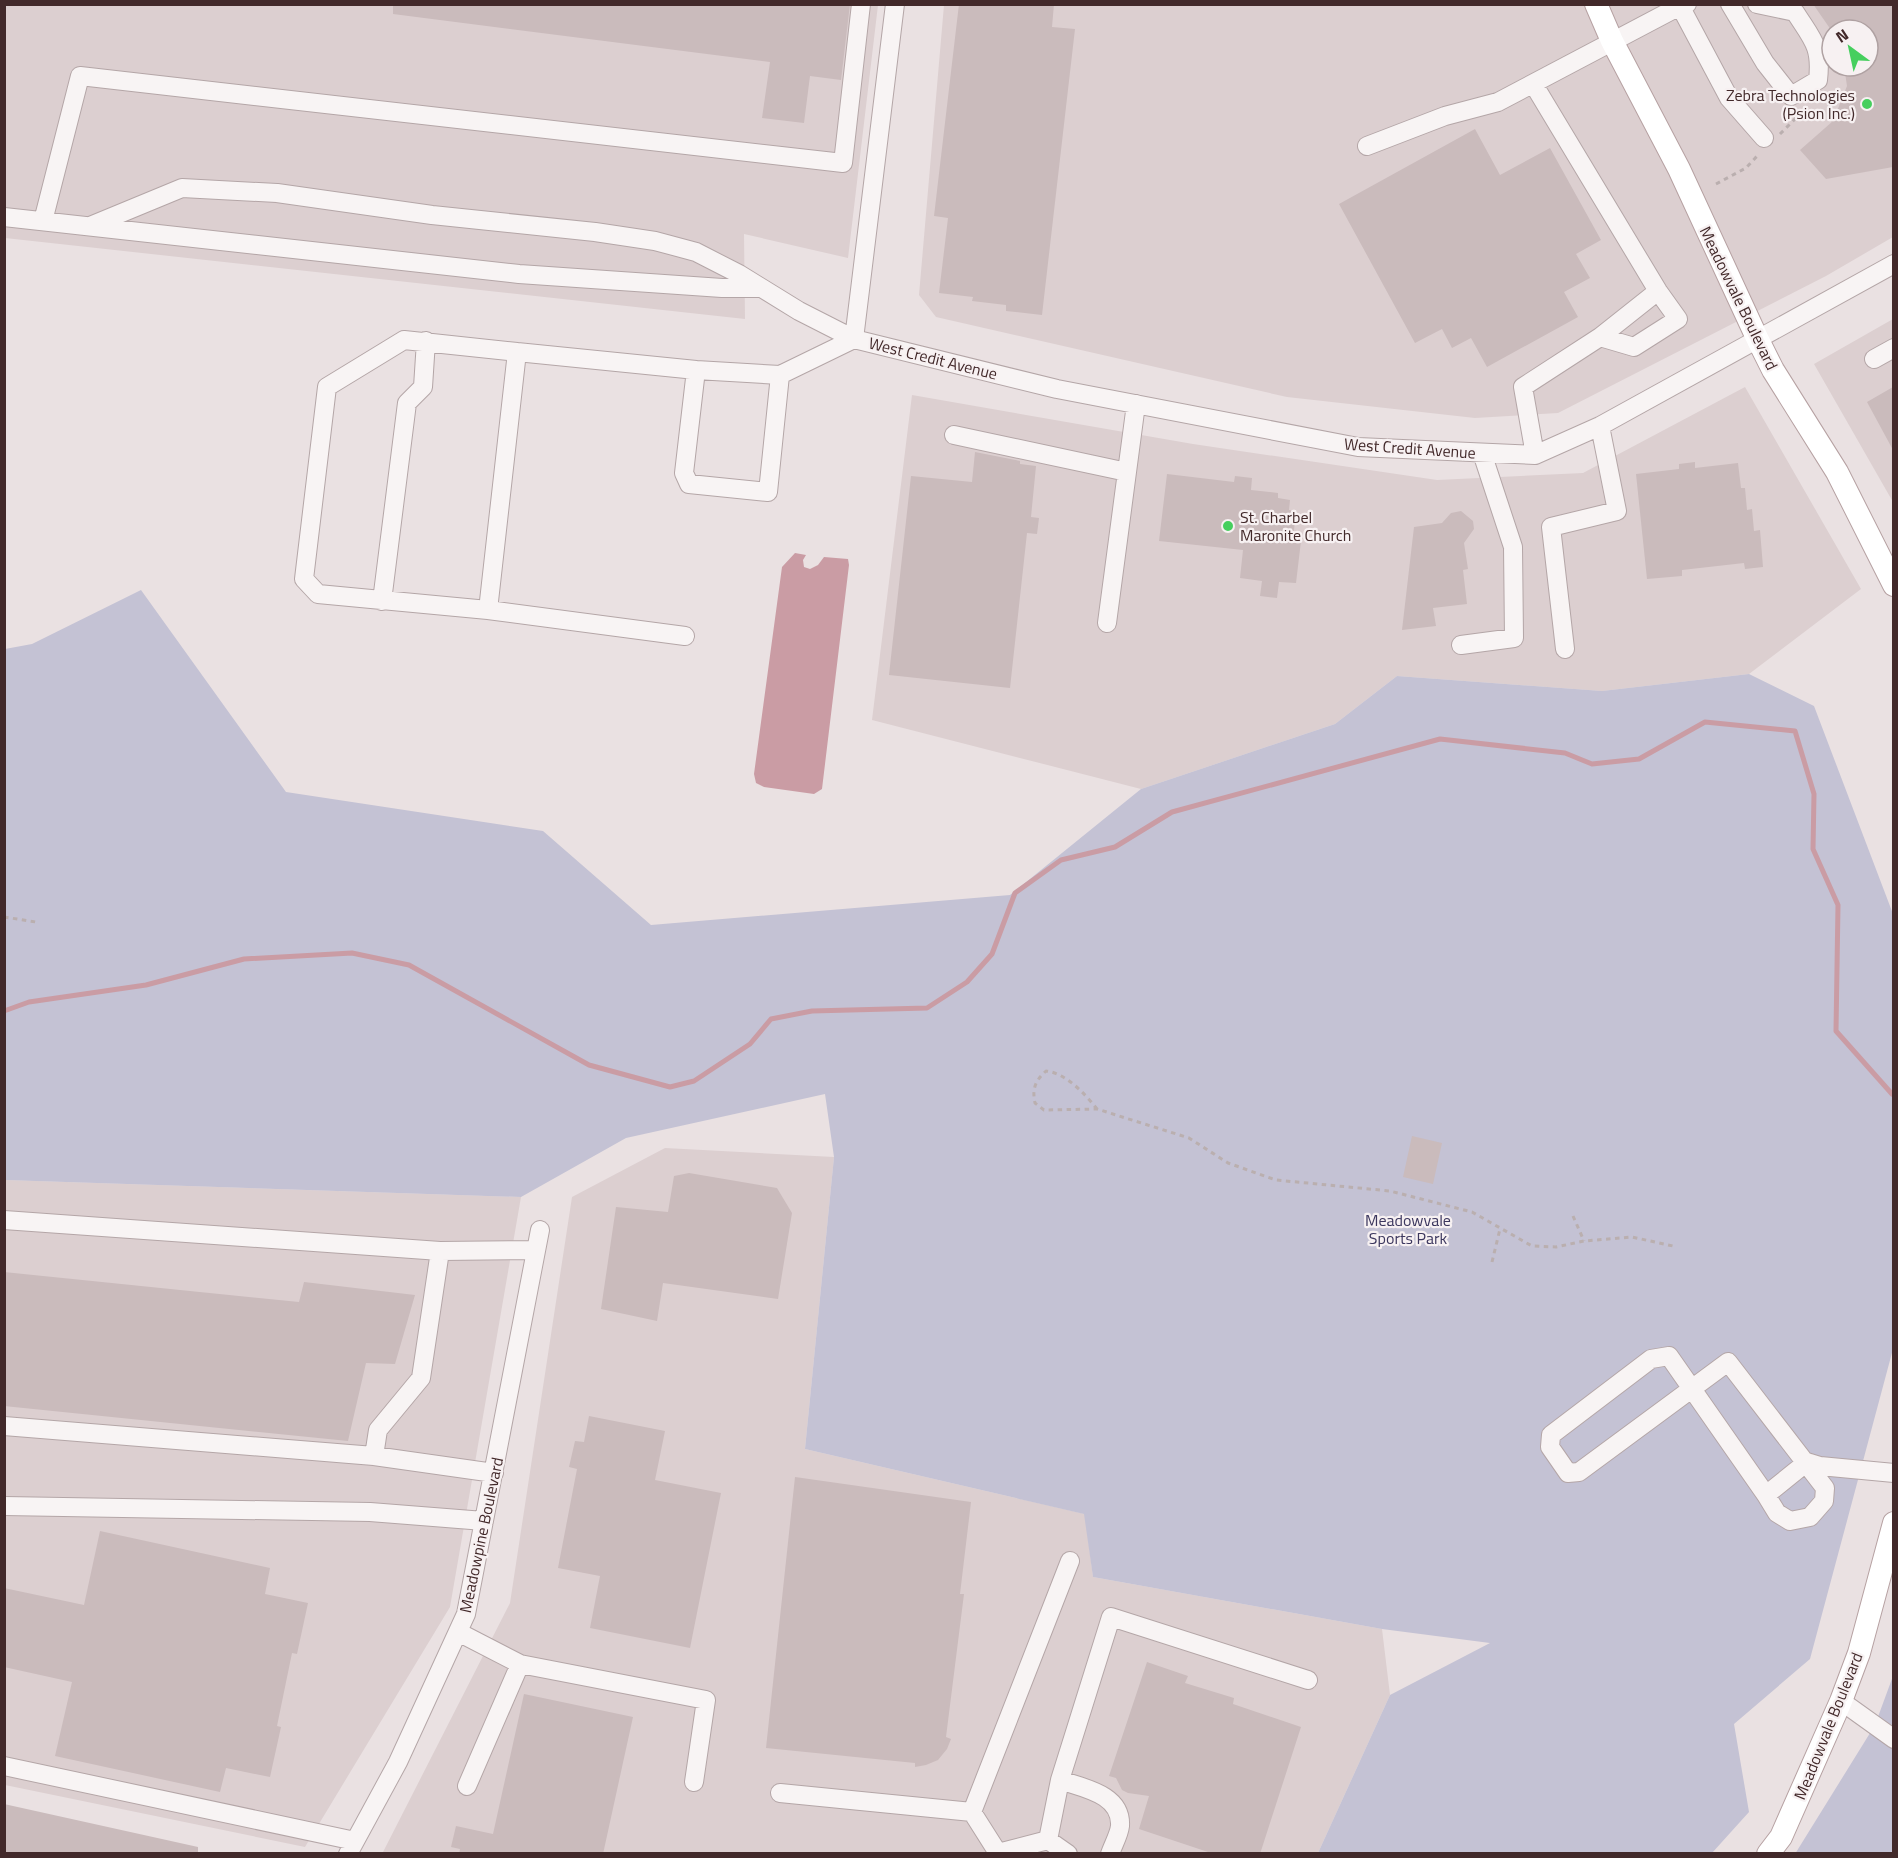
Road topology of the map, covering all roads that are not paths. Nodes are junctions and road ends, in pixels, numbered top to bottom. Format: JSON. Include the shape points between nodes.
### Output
{"nodes":[{"id":1,"x":861,"y":4,"type":"edge"},
{"id":2,"x":895,"y":4,"type":"edge"},
{"id":3,"x":1596,"y":4,"type":"edge"},
{"id":4,"x":1730,"y":4,"type":"edge"},
{"id":5,"x":1757,"y":4,"type":"edge"},
{"id":6,"x":1682,"y":5,"type":"edge"},
{"id":7,"x":1612,"y":41,"type":"junction"},
{"id":8,"x":1534,"y":85,"type":"junction"},
{"id":9,"x":1764,"y":138,"type":"dead end"},
{"id":10,"x":1366,"y":146,"type":"dead end"},
{"id":11,"x":4,"y":217,"type":"edge"},
{"id":12,"x":43,"y":221,"type":"junction"},
{"id":13,"x":90,"y":226,"type":"junction"},
{"id":14,"x":1893,"y":264,"type":"edge"},
{"id":15,"x":763,"y":288,"type":"junction"},
{"id":16,"x":1658,"y":291,"type":"junction"},
{"id":17,"x":1600,"y":337,"type":"junction"},
{"id":18,"x":854,"y":339,"type":"junction"},
{"id":19,"x":1758,"y":340,"type":"junction"},
{"id":20,"x":426,"y":341,"type":"junction"},
{"id":21,"x":1893,"y":348,"type":"edge"},
{"id":22,"x":517,"y":352,"type":"junction"},
{"id":23,"x":1874,"y":359,"type":"dead end"},
{"id":24,"x":696,"y":370,"type":"junction"},
{"id":25,"x":780,"y":375,"type":"junction"},
{"id":26,"x":1136,"y":404,"type":"junction"},
{"id":27,"x":1600,"y":426,"type":"junction"},
{"id":28,"x":954,"y":435,"type":"dead end"},
{"id":29,"x":1482,"y":453,"type":"junction"},
{"id":30,"x":1535,"y":455,"type":"junction"},
{"id":31,"x":1127,"y":472,"type":"junction"},
{"id":32,"x":1893,"y":585,"type":"edge"},
{"id":33,"x":382,"y":601,"type":"junction"},
{"id":34,"x":488,"y":610,"type":"junction"},
{"id":35,"x":1107,"y":623,"type":"dead end"},
{"id":36,"x":685,"y":636,"type":"dead end"},
{"id":37,"x":1461,"y":645,"type":"dead end"},
{"id":38,"x":1565,"y":649,"type":"dead end"},
{"id":39,"x":4,"y":1220,"type":"edge"},
{"id":40,"x":540,"y":1230,"type":"dead end"},
{"id":41,"x":536,"y":1250,"type":"junction"},
{"id":42,"x":440,"y":1251,"type":"junction"},
{"id":43,"x":1691,"y":1389,"type":"junction"},
{"id":44,"x":4,"y":1426,"type":"edge"},
{"id":45,"x":374,"y":1455,"type":"junction"},
{"id":46,"x":1807,"y":1462,"type":"junction"},
{"id":47,"x":494,"y":1473,"type":"junction"},
{"id":48,"x":1893,"y":1473,"type":"edge"},
{"id":49,"x":1766,"y":1495,"type":"junction"},
{"id":50,"x":4,"y":1506,"type":"edge"},
{"id":51,"x":484,"y":1521,"type":"junction"},
{"id":52,"x":1893,"y":1523,"type":"edge"},
{"id":53,"x":1070,"y":1561,"type":"dead end"},
{"id":54,"x":458,"y":1632,"type":"junction"},
{"id":55,"x":520,"y":1664,"type":"junction"},
{"id":56,"x":1308,"y":1680,"type":"dead end"},
{"id":57,"x":1841,"y":1701,"type":"junction"},
{"id":58,"x":1893,"y":1739,"type":"edge"},
{"id":59,"x":4,"y":1766,"type":"edge"},
{"id":60,"x":1060,"y":1780,"type":"junction"},
{"id":61,"x":694,"y":1782,"type":"dead end"},
{"id":62,"x":467,"y":1786,"type":"dead end"},
{"id":63,"x":780,"y":1793,"type":"dead end"},
{"id":64,"x":972,"y":1812,"type":"junction"},
{"id":65,"x":1048,"y":1840,"type":"junction"},
{"id":66,"x":351,"y":1847,"type":"edge"},
{"id":67,"x":998,"y":1853,"type":"edge"},
{"id":68,"x":1068,"y":1854,"type":"edge"},
{"id":69,"x":1110,"y":1854,"type":"edge"},
{"id":70,"x":1768,"y":1854,"type":"edge"}],
"edges":[{"from":1,"to":12,"type":"street","via":[[843,163],[80,76]]},
{"from":2,"to":18,"type":"street"},
{"from":3,"to":7,"type":"main road","name":"Meadowvale Boulevard"},
{"from":4,"to":5,"type":"street","via":[[1765,63],[1791,96],[1818,80],[1817,46],[1795,12]]},
{"from":6,"to":7,"type":"street"},
{"from":6,"to":9,"type":"street","via":[[1729,98]]},
{"from":7,"to":8,"type":"street"},
{"from":7,"to":19,"type":"main road","name":"Meadowvale Boulevard","via":[[1679,169]]},
{"from":8,"to":10,"type":"street","via":[[1498,102],[1445,116]]},
{"from":8,"to":16,"type":"street"},
{"from":11,"to":12,"type":"street"},
{"from":12,"to":13,"type":"street"},
{"from":13,"to":15,"type":"street","via":[[519,274]]},
{"from":13,"to":15,"type":"street","name":"West Credit Avenue","via":[[182,188],[277,193],[655,241],[696,252]]},
{"from":14,"to":19,"type":"street","name":"West Credit Avenue"},
{"from":15,"to":18,"type":"street","name":"West Credit Avenue"},
{"from":16,"to":17,"type":"street"},
{"from":16,"to":17,"type":"street","via":[[1678,319],[1634,347]]},
{"from":17,"to":30,"type":"street","via":[[1523,387]]},
{"from":18,"to":25,"type":"street"},
{"from":18,"to":26,"type":"street","name":"West Credit Avenue","via":[[1057,389]]},
{"from":19,"to":27,"type":"street","name":"West Credit Avenue"},
{"from":19,"to":32,"type":"main road","name":"Meadowvale Boulevard","via":[[1837,472]]},
{"from":20,"to":22,"type":"street"},
{"from":20,"to":33,"type":"street","via":[[423,387],[407,403]]},
{"from":20,"to":33,"type":"street","via":[[404,340],[327,387],[304,579],[318,594]]},
{"from":21,"to":23,"type":"street"},
{"from":22,"to":24,"type":"street"},
{"from":22,"to":34,"type":"street"},
{"from":24,"to":25,"type":"street"},
{"from":24,"to":25,"type":"street","via":[[684,473],[689,484],[768,492]]},
{"from":26,"to":29,"type":"street","name":"West Credit Avenue","via":[[1358,447]]},
{"from":26,"to":31,"type":"street"},
{"from":27,"to":30,"type":"street","name":"West Credit Avenue"},
{"from":27,"to":38,"type":"street","via":[[1617,511],[1551,527]]},
{"from":28,"to":31,"type":"street"},
{"from":29,"to":30,"type":"street","name":"West Credit Avenue"},
{"from":29,"to":37,"type":"street","via":[[1513,547],[1514,638]]},
{"from":31,"to":35,"type":"street"},
{"from":33,"to":34,"type":"street"},
{"from":34,"to":36,"type":"street"},
{"from":39,"to":42,"type":"street"},
{"from":40,"to":41,"type":"street","name":"Meadowpine Boulevard"},
{"from":41,"to":42,"type":"street"},
{"from":41,"to":47,"type":"street","name":"Meadowpine Boulevard"},
{"from":42,"to":45,"type":"street","via":[[421,1378],[378,1430]]},
{"from":43,"to":43,"type":"street","via":[[1579,1472],[1568,1473],[1550,1447],[1551,1435],[1651,1359],[1669,1356]]},
{"from":43,"to":46,"type":"street","via":[[1728,1362]]},
{"from":43,"to":49,"type":"street"},
{"from":44,"to":45,"type":"street"},
{"from":45,"to":47,"type":"street"},
{"from":46,"to":48,"type":"street"},
{"from":46,"to":49,"type":"street"},
{"from":46,"to":49,"type":"street","via":[[1825,1488],[1824,1501],[1810,1518],[1790,1521],[1777,1513]]},
{"from":47,"to":51,"type":"street","name":"Meadowpine Boulevard"},
{"from":50,"to":51,"type":"street","via":[[370,1512]]},
{"from":51,"to":54,"type":"street","name":"Meadowpine Boulevard","via":[[466,1614]]},
{"from":52,"to":57,"type":"main road","name":"Meadowvale Boulevard","via":[[1859,1653]]},
{"from":53,"to":64,"type":"street"},
{"from":54,"to":55,"type":"street"},
{"from":54,"to":66,"type":"street","name":"Meadowpine Boulevard","via":[[398,1762]]},
{"from":55,"to":61,"type":"street","via":[[706,1700]]},
{"from":55,"to":62,"type":"street"},
{"from":56,"to":60,"type":"street","via":[[1111,1617]]},
{"from":57,"to":58,"type":"street"},
{"from":57,"to":70,"type":"main road","name":"Meadowvale Boulevard","via":[[1781,1837]]},
{"from":59,"to":66,"type":"street"},
{"from":60,"to":65,"type":"street"},
{"from":60,"to":69,"type":"street","via":[[1105,1796],[1116,1807],[1120,1826]]},
{"from":63,"to":64,"type":"street"},
{"from":64,"to":67,"type":"street"},
{"from":65,"to":67,"type":"street"},
{"from":65,"to":68,"type":"street"}]}
